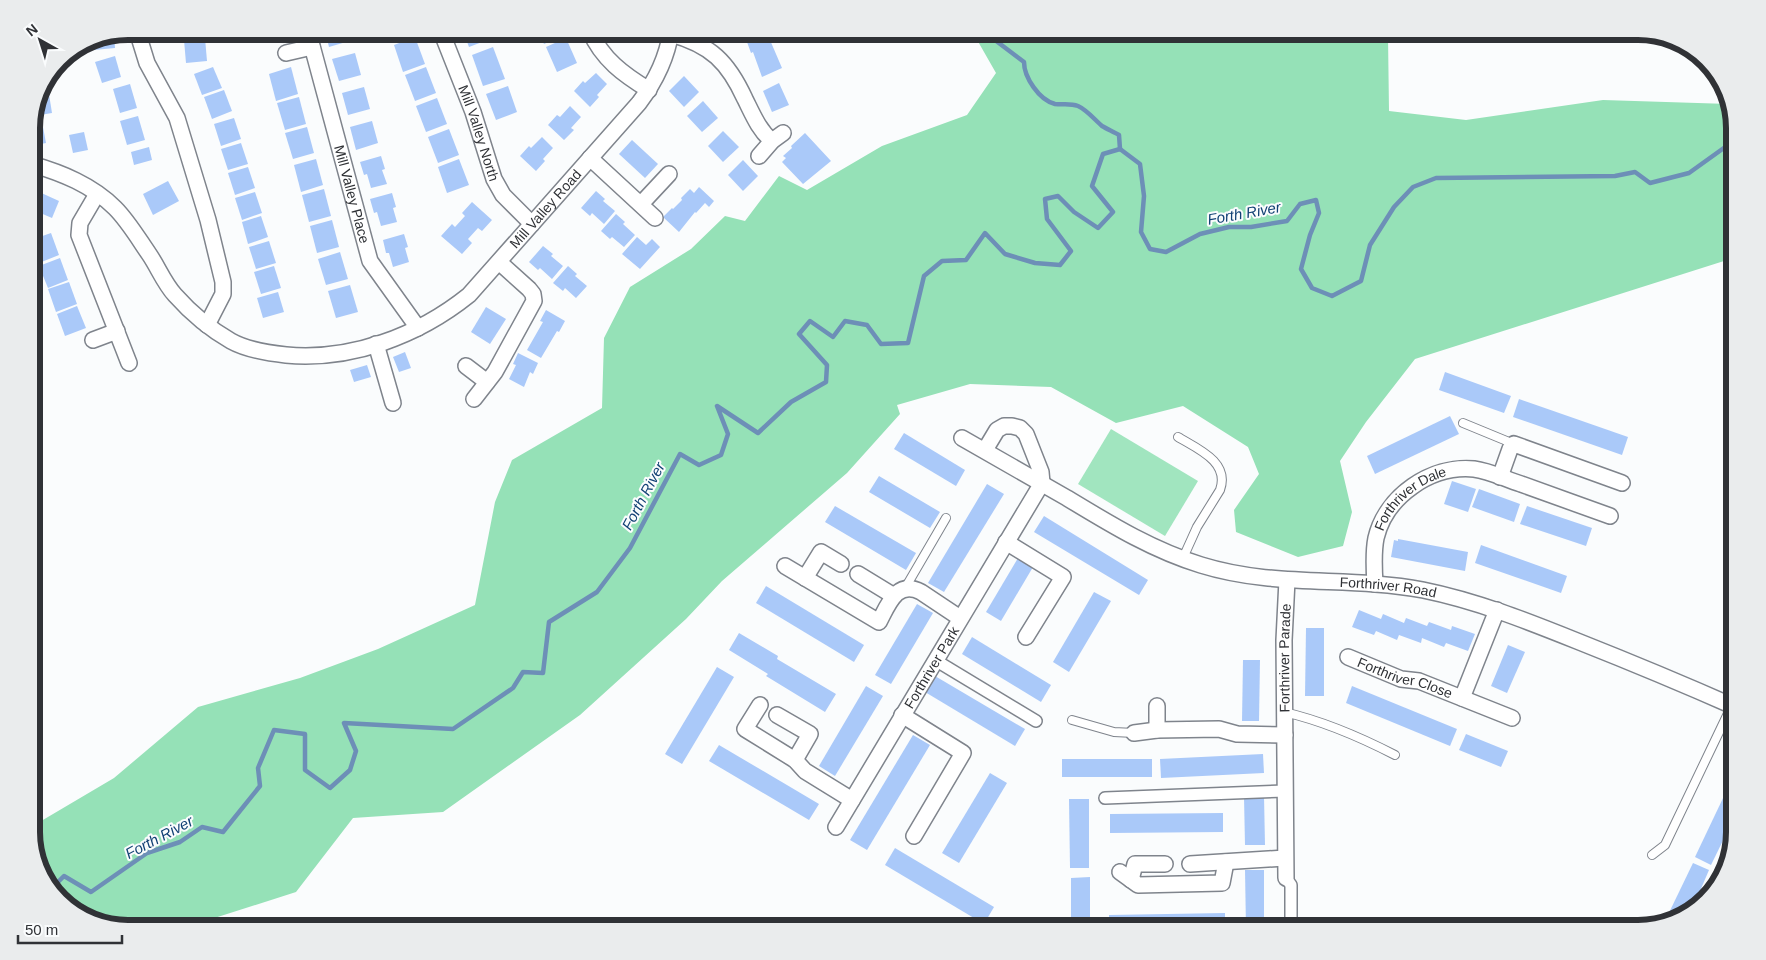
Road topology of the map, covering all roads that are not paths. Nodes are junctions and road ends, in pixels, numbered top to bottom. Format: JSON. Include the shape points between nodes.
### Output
{"nodes":[{"id":1,"x":140,"y":40,"type":"edge"},
{"id":2,"x":310,"y":40,"type":"edge"},
{"id":3,"x":445,"y":40,"type":"edge"},
{"id":4,"x":593,"y":40,"type":"edge"},
{"id":5,"x":669,"y":40,"type":"edge"},
{"id":6,"x":691,"y":40,"type":"edge"},
{"id":7,"x":312,"y":47,"type":"junction"},
{"id":8,"x":286,"y":53,"type":"dead end"},
{"id":9,"x":649,"y":90,"type":"junction"},
{"id":10,"x":760,"y":156,"type":"dead end"},
{"id":11,"x":590,"y":158,"type":"junction"},
{"id":12,"x":40,"y":167,"type":"edge"},
{"id":13,"x":669,"y":174,"type":"dead end"},
{"id":14,"x":97,"y":194,"type":"junction"},
{"id":15,"x":641,"y":204,"type":"junction"},
{"id":16,"x":655,"y":218,"type":"dead end"},
{"id":17,"x":532,"y":224,"type":"junction"},
{"id":18,"x":499,"y":262,"type":"junction"},
{"id":19,"x":207,"y":326,"type":"junction"},
{"id":20,"x":418,"y":328,"type":"junction"},
{"id":21,"x":116,"y":331,"type":"junction"},
{"id":22,"x":93,"y":340,"type":"dead end"},
{"id":23,"x":376,"y":344,"type":"junction"},
{"id":24,"x":129,"y":363,"type":"dead end"},
{"id":25,"x":466,"y":366,"type":"dead end"},
{"id":26,"x":488,"y":382,"type":"junction"},
{"id":27,"x":474,"y":399,"type":"dead end"},
{"id":28,"x":393,"y":403,"type":"dead end"},
{"id":29,"x":1463,"y":424,"type":"dead end"},
{"id":30,"x":1178,"y":437,"type":"dead end"},
{"id":31,"x":962,"y":438,"type":"dead end"},
{"id":32,"x":1514,"y":444,"type":"junction"},
{"id":33,"x":985,"y":450,"type":"junction"},
{"id":34,"x":1500,"y":477,"type":"junction"},
{"id":35,"x":1042,"y":483,"type":"junction"},
{"id":36,"x":1622,"y":483,"type":"dead end"},
{"id":37,"x":1610,"y":516,"type":"dead end"},
{"id":38,"x":946,"y":518,"type":"dead end"},
{"id":39,"x":1006,"y":542,"type":"junction"},
{"id":40,"x":1183,"y":558,"type":"junction"},
{"id":41,"x":841,"y":564,"type":"dead end"},
{"id":42,"x":784,"y":566,"type":"dead end"},
{"id":43,"x":858,"y":574,"type":"dead end"},
{"id":44,"x":805,"y":578,"type":"junction"},
{"id":45,"x":1287,"y":580,"type":"junction"},
{"id":46,"x":1375,"y":584,"type":"junction"},
{"id":47,"x":899,"y":593,"type":"junction"},
{"id":48,"x":1497,"y":610,"type":"junction"},
{"id":49,"x":960,"y":618,"type":"junction"},
{"id":50,"x":1026,"y":637,"type":"dead end"},
{"id":51,"x":1348,"y":657,"type":"dead end"},
{"id":52,"x":935,"y":660,"type":"junction"},
{"id":53,"x":1462,"y":698,"type":"junction"},
{"id":54,"x":1726,"y":703,"type":"edge"},
{"id":55,"x":760,"y":705,"type":"dead end"},
{"id":56,"x":1157,"y":706,"type":"dead end"},
{"id":57,"x":1284,"y":712,"type":"junction"},
{"id":58,"x":777,"y":715,"type":"dead end"},
{"id":59,"x":902,"y":715,"type":"junction"},
{"id":60,"x":1512,"y":718,"type":"dead end"},
{"id":61,"x":1072,"y":720,"type":"dead end"},
{"id":62,"x":1726,"y":720,"type":"edge"},
{"id":63,"x":1036,"y":721,"type":"dead end"},
{"id":64,"x":1158,"y":730,"type":"junction"},
{"id":65,"x":1134,"y":733,"type":"joint"},
{"id":66,"x":1285,"y":735,"type":"junction"},
{"id":67,"x":1395,"y":755,"type":"dead end"},
{"id":68,"x":795,"y":760,"type":"junction"},
{"id":69,"x":1285,"y":791,"type":"junction"},
{"id":70,"x":1105,"y":798,"type":"dead end"},
{"id":71,"x":852,"y":800,"type":"junction"},
{"id":72,"x":836,"y":826,"type":"dead end"},
{"id":73,"x":914,"y":836,"type":"dead end"},
{"id":74,"x":1652,"y":855,"type":"dead end"},
{"id":75,"x":1286,"y":858,"type":"junction"},
{"id":76,"x":1226,"y":862,"type":"junction"},
{"id":77,"x":1165,"y":864,"type":"dead end"},
{"id":78,"x":1190,"y":864,"type":"dead end"},
{"id":79,"x":1286,"y":878,"type":"joint"},
{"id":80,"x":1291,"y":920,"type":"edge"}],
"edges":[{"from":1,"to":19,"type":"street","via":[[147,64],[177,118],[223,282],[223,294]]},
{"from":2,"to":7,"type":"street","name":"Mill Valley Place"},
{"from":3,"to":17,"type":"street","name":"Mill Valley North","via":[[473,112],[494,179],[503,195]]},
{"from":4,"to":9,"type":"street","via":[[618,69]]},
{"from":5,"to":9,"type":"street","name":"Mill Valley Road","via":[[659,72]]},
{"from":6,"to":10,"type":"street","via":[[722,61],[764,134],[777,137]]},
{"from":7,"to":8,"type":"street"},
{"from":7,"to":20,"type":"street","name":"Mill Valley Place","via":[[370,260]]},
{"from":9,"to":11,"type":"street","name":"Mill Valley Road"},
{"from":11,"to":15,"type":"street"},
{"from":11,"to":17,"type":"street","name":"Mill Valley Road"},
{"from":12,"to":14,"type":"street","name":"Mill Valley Road","via":[[68,176]]},
{"from":13,"to":15,"type":"street"},
{"from":14,"to":19,"type":"street","name":"Mill Valley Road","via":[[127,221],[173,294]]},
{"from":14,"to":21,"type":"street","via":[[80,222],[79,235]]},
{"from":15,"to":16,"type":"street"},
{"from":17,"to":18,"type":"street","name":"Mill Valley Road"},
{"from":18,"to":20,"type":"street","name":"Mill Valley Road","via":[[452,309]]},
{"from":18,"to":26,"type":"street","via":[[530,289],[534,301]]},
{"from":19,"to":23,"type":"street","name":"Mill Valley Road","via":[[232,341],[268,353],[302,357],[340,355]]},
{"from":20,"to":23,"type":"street","name":"Mill Valley Road"},
{"from":21,"to":22,"type":"street"},
{"from":21,"to":24,"type":"street"},
{"from":23,"to":28,"type":"street"},
{"from":25,"to":26,"type":"street"},
{"from":26,"to":27,"type":"street"},
{"from":29,"to":32,"type":"lane"},
{"from":30,"to":40,"type":"lane","via":[[1210,456],[1222,476],[1220,490],[1197,527]]},
{"from":31,"to":33,"type":"street","name":"Forthriver Road"},
{"from":32,"to":34,"type":"street"},
{"from":32,"to":36,"type":"street"},
{"from":33,"to":35,"type":"street","name":"Forthriver Road"},
{"from":33,"to":35,"type":"street","via":[[997,430],[1004,426],[1020,428],[1026,434]]},
{"from":34,"to":37,"type":"street","name":"Forthriver Dale"},
{"from":34,"to":46,"type":"street","name":"Forthriver Dale","via":[[1474,469],[1459,469],[1431,476],[1409,489],[1384,518],[1377,537]]},
{"from":35,"to":39,"type":"street","name":"Forthriver Park"},
{"from":35,"to":40,"type":"street","name":"Forthriver Road","via":[[1134,538]]},
{"from":38,"to":47,"type":"lane"},
{"from":39,"to":49,"type":"street","name":"Forthriver Park"},
{"from":39,"to":50,"type":"street","via":[[1063,578]]},
{"from":40,"to":45,"type":"street","name":"Forthriver Road","via":[[1243,576]]},
{"from":41,"to":44,"type":"street","via":[[821,552]]},
{"from":42,"to":44,"type":"street"},
{"from":43,"to":47,"type":"street","name":"Forthriver Park"},
{"from":44,"to":47,"type":"street","via":[[879,622]]},
{"from":45,"to":46,"type":"street","name":"Forthriver Road"},
{"from":45,"to":57,"type":"street","name":"Forthriver Parade"},
{"from":46,"to":48,"type":"street","name":"Forthriver Road","via":[[1451,596]]},
{"from":47,"to":49,"type":"street","name":"Forthriver Park","via":[[915,589]]},
{"from":48,"to":53,"type":"street","name":"Forthriver Close"},
{"from":48,"to":54,"type":"street","name":"Forthriver Road"},
{"from":49,"to":52,"type":"street","name":"Forthriver Park"},
{"from":51,"to":53,"type":"street","name":"Forthriver Close","via":[[1401,679]]},
{"from":52,"to":59,"type":"street","name":"Forthriver Park"},
{"from":52,"to":63,"type":"street"},
{"from":53,"to":60,"type":"street","name":"Forthriver Close"},
{"from":55,"to":68,"type":"street","via":[[745,729]]},
{"from":56,"to":64,"type":"street"},
{"from":57,"to":66,"type":"street","name":"Forthriver Parade"},
{"from":57,"to":67,"type":"lane","via":[[1317,720]]},
{"from":58,"to":68,"type":"street","via":[[810,734]]},
{"from":59,"to":71,"type":"street","name":"Forthriver Park"},
{"from":59,"to":73,"type":"street","name":"Forthriver Park","via":[[963,753]]},
{"from":61,"to":65,"type":"lane","via":[[1114,732]]},
{"from":62,"to":74,"type":"lane","via":[[1665,845]]},
{"from":64,"to":65,"type":"street"},
{"from":64,"to":66,"type":"street","via":[[1219,729],[1237,734]]},
{"from":66,"to":69,"type":"street","name":"Forthriver Parade"},
{"from":68,"to":71,"type":"street","via":[[805,771]]},
{"from":69,"to":70,"type":"street"},
{"from":69,"to":75,"type":"street","name":"Forthriver Parade"},
{"from":71,"to":72,"type":"street","name":"Forthriver Park"},
{"from":75,"to":76,"type":"street"},
{"from":75,"to":79,"type":"street","name":"Forthriver Parade"},
{"from":76,"to":77,"type":"street","via":[[1222,883],[1138,885],[1126,876],[1135,864]]},
{"from":76,"to":78,"type":"street"},
{"from":79,"to":80,"type":"street","via":[[1291,885]]}]}
